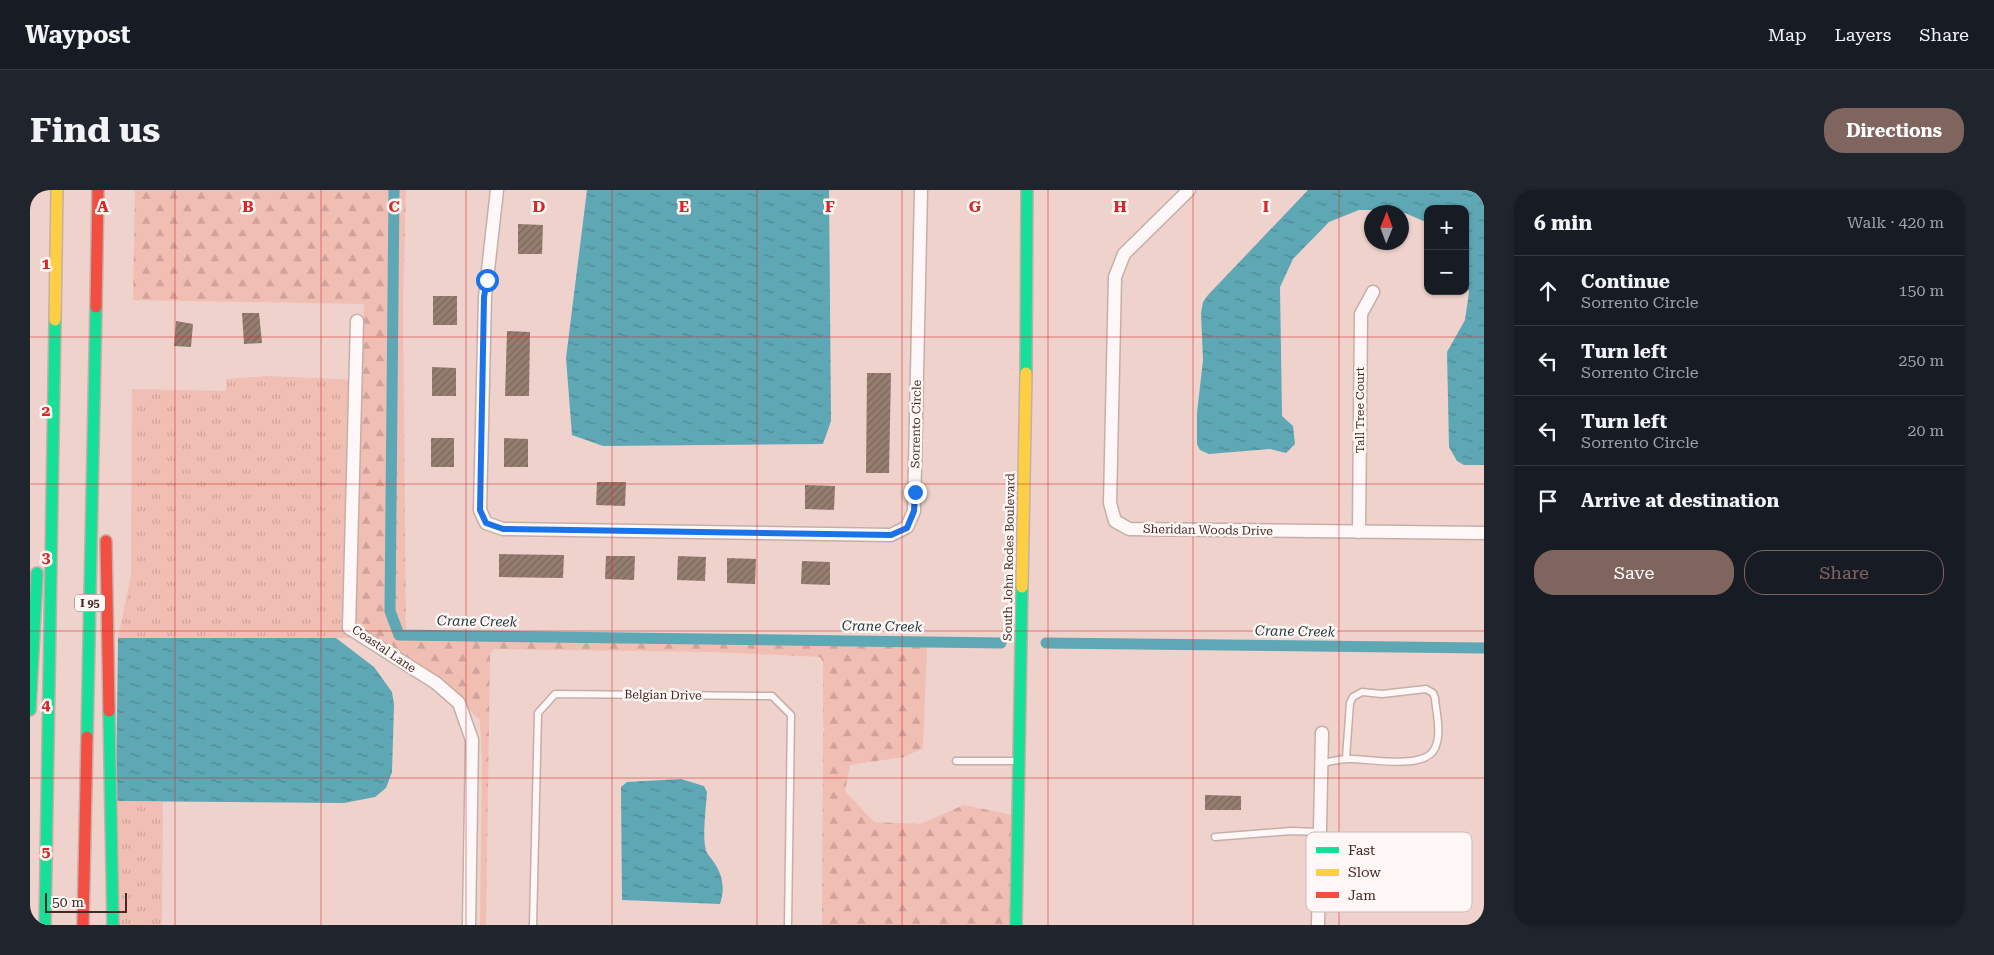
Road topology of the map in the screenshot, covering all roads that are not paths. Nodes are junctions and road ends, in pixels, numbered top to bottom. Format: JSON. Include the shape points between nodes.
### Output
{"nodes":[{"id":1,"x":57,"y":190,"type":"edge"},
{"id":2,"x":98,"y":190,"type":"edge"},
{"id":3,"x":497,"y":190,"type":"edge"},
{"id":4,"x":921,"y":190,"type":"edge"},
{"id":5,"x":1027,"y":190,"type":"edge"},
{"id":6,"x":1189,"y":190,"type":"edge"},
{"id":7,"x":97,"y":281,"type":"junction"},
{"id":8,"x":1373,"y":292,"type":"dead end"},
{"id":9,"x":357,"y":321,"type":"dead end"},
{"id":10,"x":107,"y":346,"type":"dead end"},
{"id":11,"x":54,"y":388,"type":"junction"},
{"id":12,"x":40,"y":527,"type":"dead end"},
{"id":13,"x":106,"y":531,"type":"dead end"},
{"id":14,"x":1359,"y":532,"type":"junction"},
{"id":15,"x":1484,"y":533,"type":"edge"},
{"id":16,"x":38,"y":566,"type":"dead end"},
{"id":17,"x":30,"y":710,"type":"edge"},
{"id":18,"x":1322,"y":733,"type":"dead end"},
{"id":19,"x":1346,"y":758,"type":"junction"},
{"id":20,"x":1019,"y":760,"type":"junction"},
{"id":21,"x":956,"y":761,"type":"dead end"},
{"id":22,"x":1321,"y":763,"type":"junction"},
{"id":23,"x":1320,"y":832,"type":"joint"},
{"id":24,"x":1215,"y":837,"type":"dead end"},
{"id":25,"x":1318,"y":912,"type":"edge"},
{"id":26,"x":45,"y":925,"type":"edge"},
{"id":27,"x":83,"y":925,"type":"edge"},
{"id":28,"x":113,"y":925,"type":"edge"},
{"id":29,"x":470,"y":925,"type":"edge"},
{"id":30,"x":533,"y":925,"type":"edge"},
{"id":31,"x":788,"y":925,"type":"edge"},
{"id":32,"x":1016,"y":925,"type":"edge"},
{"id":33,"x":1318,"y":925,"type":"edge"}],
"edges":[{"from":1,"to":11,"type":"main road"},
{"from":2,"to":7,"type":"main road","number":"I 95"},
{"from":3,"to":4,"type":"street","name":"Sorrento Circle","via":[[484,297],[480,510],[486,523],[503,529],[891,535],[907,528],[914,511]]},
{"from":5,"to":20,"type":"main road","name":"South John Rodes Boulevard"},
{"from":6,"to":14,"type":"street","name":"Sheridan Woods Drive","via":[[1124,254],[1114,277],[1110,503],[1115,521],[1129,529]]},
{"from":7,"to":10,"type":"main road"},
{"from":7,"to":27,"type":"main road","number":"I 95"},
{"from":8,"to":14,"type":"street","name":"Tall Tree Court","via":[[1360,314]]},
{"from":9,"to":29,"type":"street","name":"Coastal Lane","via":[[349,628],[436,682],[460,703],[472,740]]},
{"from":11,"to":12,"type":"main road"},
{"from":11,"to":26,"type":"main road"},
{"from":13,"to":28,"type":"main road"},
{"from":14,"to":15,"type":"street","name":"Sheridan Woods Drive"},
{"from":16,"to":17,"type":"main road"},
{"from":18,"to":22,"type":"street"},
{"from":19,"to":19,"type":"lane","via":[[1415,761],[1429,756],[1439,738],[1433,693],[1426,690],[1382,694],[1362,692],[1353,697],[1347,726]]},
{"from":19,"to":22,"type":"lane"},
{"from":20,"to":21,"type":"lane"},
{"from":20,"to":32,"type":"main road","name":"South John Rodes Boulevard"},
{"from":22,"to":23,"type":"street"},
{"from":23,"to":24,"type":"lane"},
{"from":25,"to":33,"type":"street"},
{"from":30,"to":31,"type":"lane","name":"Belgian Drive","via":[[538,713],[555,694],[772,696],[791,715]]}]}
